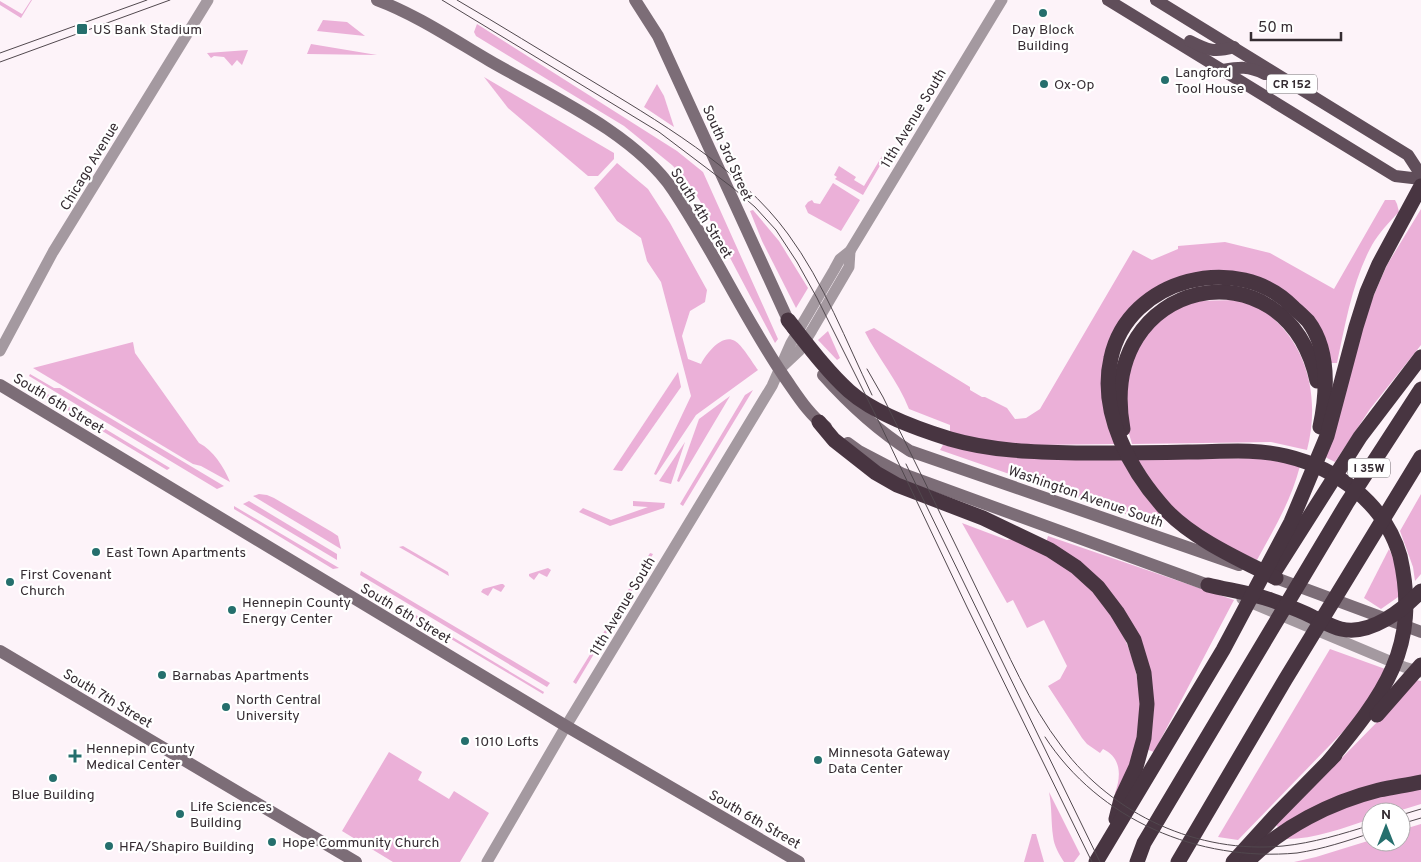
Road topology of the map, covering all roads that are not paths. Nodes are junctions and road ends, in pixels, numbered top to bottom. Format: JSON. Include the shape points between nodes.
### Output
{"nodes":[{"id":1,"x":208,"y":0,"type":"edge"},
{"id":2,"x":377,"y":0,"type":"edge"},
{"id":3,"x":635,"y":0,"type":"edge"},
{"id":4,"x":1002,"y":0,"type":"edge"},
{"id":5,"x":1108,"y":0,"type":"edge"},
{"id":6,"x":1156,"y":0,"type":"edge"},
{"id":7,"x":1153,"y":27,"type":"junction"},
{"id":8,"x":1234,"y":47,"type":"junction"},
{"id":9,"x":1223,"y":70,"type":"junction"},
{"id":10,"x":1316,"y":99,"type":"junction"},
{"id":11,"x":1421,"y":176,"type":"edge"},
{"id":12,"x":1421,"y":180,"type":"edge"},
{"id":13,"x":1421,"y":186,"type":"edge"},
{"id":14,"x":850,"y":251,"type":"junction"},
{"id":15,"x":788,"y":320,"type":"junction"},
{"id":16,"x":0,"y":351,"type":"edge"},
{"id":17,"x":1421,"y":357,"type":"edge"},
{"id":18,"x":782,"y":367,"type":"junction"},
{"id":19,"x":0,"y":385,"type":"edge"},
{"id":20,"x":1421,"y":389,"type":"edge"},
{"id":21,"x":819,"y":422,"type":"junction"},
{"id":22,"x":1421,"y":457,"type":"edge"},
{"id":23,"x":1309,"y":479,"type":"junction"},
{"id":24,"x":1290,"y":537,"type":"junction"},
{"id":25,"x":1276,"y":578,"type":"junction"},
{"id":26,"x":1208,"y":584,"type":"junction"},
{"id":27,"x":1421,"y":591,"type":"edge"},
{"id":28,"x":1386,"y":618,"type":"junction"},
{"id":29,"x":1421,"y":632,"type":"edge"},
{"id":30,"x":0,"y":651,"type":"edge"},
{"id":31,"x":1421,"y":665,"type":"edge"},
{"id":32,"x":1421,"y":672,"type":"edge"},
{"id":33,"x":1374,"y":712,"type":"junction"},
{"id":34,"x":566,"y":726,"type":"junction"},
{"id":35,"x":1421,"y":782,"type":"edge"},
{"id":36,"x":1220,"y":789,"type":"junction"},
{"id":37,"x":1113,"y":833,"type":"junction"},
{"id":38,"x":1144,"y":843,"type":"junction"},
{"id":39,"x":356,"y":862,"type":"edge"},
{"id":40,"x":488,"y":862,"type":"edge"},
{"id":41,"x":799,"y":862,"type":"edge"},
{"id":42,"x":1096,"y":862,"type":"edge"},
{"id":43,"x":1126,"y":862,"type":"edge"},
{"id":44,"x":1137,"y":862,"type":"edge"},
{"id":45,"x":1178,"y":862,"type":"edge"},
{"id":46,"x":1186,"y":862,"type":"edge"},
{"id":47,"x":1233,"y":862,"type":"edge"},
{"id":48,"x":1247,"y":862,"type":"edge"}],
"edges":[{"from":1,"to":16,"type":"street","name":"Chicago Avenue","via":[[54,252]]},
{"from":2,"to":21,"type":"main road","name":"South 4th Street","via":[[582,114],[618,136],[649,162],[690,217],[764,348]]},
{"from":3,"to":15,"type":"main road","name":"South 3rd Street","via":[[658,36]]},
{"from":4,"to":14,"type":"street","name":"11th Avenue South"},
{"from":5,"to":7,"type":"main road","number":"CR 152"},
{"from":6,"to":8,"type":"main road","number":"CR 152"},
{"from":7,"to":8,"type":"main road","via":[[1182,36],[1207,50]]},
{"from":7,"to":9,"type":"main road","number":"CR 152"},
{"from":8,"to":10,"type":"main road","number":"CR 152"},
{"from":9,"to":10,"type":"main road","via":[[1253,68]]},
{"from":9,"to":12,"type":"main road","number":"CR 152","via":[[1395,176]]},
{"from":10,"to":11,"type":"main road","number":"CR 152","via":[[1408,155]]},
{"from":13,"to":23,"type":"highway","via":[[1367,292],[1327,436]]},
{"from":14,"to":18,"type":"street","name":"11th Avenue South","via":[[840,259],[804,320]]},
{"from":14,"to":18,"type":"street","name":"11th Avenue South","via":[[849,267],[799,351]]},
{"from":15,"to":25,"type":"main road","name":"Washington Avenue South","via":[[822,373],[842,396],[910,451]]},
{"from":15,"to":33,"type":"highway","via":[[851,392],[892,416],[943,437],[1022,452],[1248,451],[1310,463],[1352,487],[1380,516],[1393,537],[1407,585],[1407,632],[1396,669]]},
{"from":17,"to":24,"type":"highway"},
{"from":18,"to":34,"type":"street","name":"11th Avenue South"},
{"from":19,"to":34,"type":"main road","name":"South 6th Street"},
{"from":20,"to":38,"type":"highway","number":"I 35W","via":[[1353,494]]},
{"from":21,"to":26,"type":"main road","via":[[859,451],[903,474]]},
{"from":21,"to":37,"type":"highway","via":[[854,457],[897,485],[983,518],[1050,550],[1098,587],[1117,612],[1134,640],[1144,673],[1147,704],[1144,738],[1136,767],[1121,799]]},
{"from":22,"to":36,"type":"highway","number":"I 35W"},
{"from":23,"to":24,"type":"highway"},
{"from":23,"to":25,"type":"highway","via":[[1320,427],[1320,395],[1314,368],[1303,342],[1292,327],[1253,298],[1228,292],[1203,292],[1163,309],[1141,330],[1126,359],[1121,388],[1121,419],[1131,459],[1146,486],[1169,513],[1214,545]]},
{"from":24,"to":37,"type":"highway"},
{"from":25,"to":28,"type":"main road","name":"Washington Avenue South"},
{"from":26,"to":28,"type":"highway","via":[[1269,599],[1341,629],[1357,630]]},
{"from":26,"to":32,"type":"street"},
{"from":27,"to":28,"type":"highway"},
{"from":28,"to":29,"type":"main road","name":"Washington Avenue South"},
{"from":30,"to":39,"type":"main road","name":"South 7th Street"},
{"from":31,"to":33,"type":"highway"},
{"from":33,"to":47,"type":"highway"},
{"from":34,"to":40,"type":"street","name":"11th Avenue South"},
{"from":34,"to":41,"type":"main road","name":"South 6th Street"},
{"from":35,"to":48,"type":"highway","via":[[1378,790],[1320,811],[1281,834]]},
{"from":36,"to":45,"type":"highway","number":"I 35W"},
{"from":36,"to":46,"type":"highway"},
{"from":37,"to":42,"type":"highway"},
{"from":38,"to":43,"type":"highway"},
{"from":38,"to":44,"type":"highway","number":"I 35W"}]}
